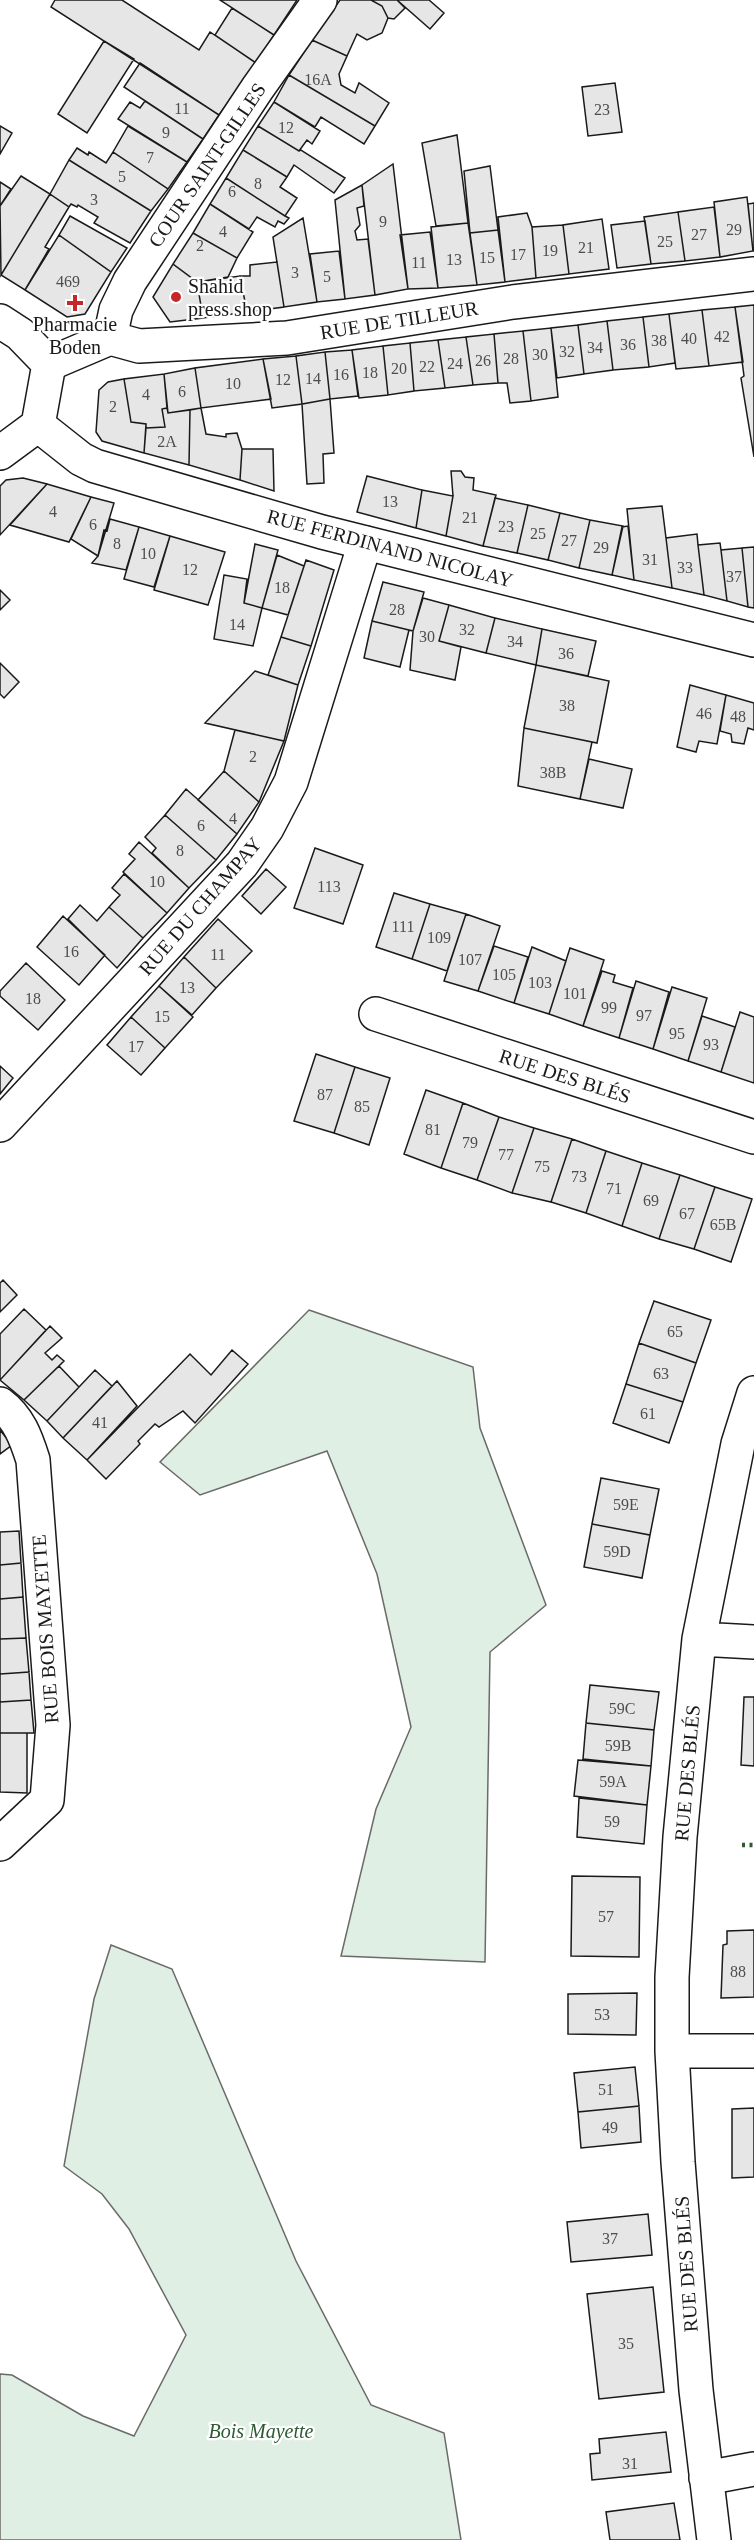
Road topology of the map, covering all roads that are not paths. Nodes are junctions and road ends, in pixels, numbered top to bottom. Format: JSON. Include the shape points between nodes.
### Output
{"nodes":[{"id":1,"x":320,"y":0,"type":"edge"},
{"id":2,"x":754,"y":274,"type":"edge"},
{"id":3,"x":0,"y":321,"type":"edge"},
{"id":4,"x":110,"y":338,"type":"junction"},
{"id":5,"x":49,"y":364,"type":"junction"},
{"id":6,"x":38,"y":425,"type":"junction"},
{"id":7,"x":0,"y":453,"type":"edge"},
{"id":8,"x":365,"y":543,"type":"junction"},
{"id":9,"x":754,"y":640,"type":"edge"},
{"id":10,"x":376,"y":1014,"type":"dead end"},
{"id":11,"x":0,"y":1125,"type":"edge"},
{"id":12,"x":754,"y":1137,"type":"edge"},
{"id":13,"x":754,"y":1393,"type":"edge"},
{"id":14,"x":0,"y":1404,"type":"edge"},
{"id":15,"x":699,"y":1639,"type":"junction"},
{"id":16,"x":754,"y":1642,"type":"edge"},
{"id":17,"x":0,"y":1844,"type":"edge"},
{"id":18,"x":754,"y":2050,"type":"edge"},
{"id":19,"x":672,"y":2051,"type":"junction"},
{"id":20,"x":754,"y":2469,"type":"edge"},
{"id":21,"x":706,"y":2478,"type":"junction"},
{"id":22,"x":714,"y":2540,"type":"edge"}],
"edges":[{"from":1,"to":4,"type":"street","name":"COUR SAINT-GILLES","via":[[130,281],[116,310]]},
{"from":2,"to":4,"type":"street","name":"RUE DE TILLEUR","via":[[513,302],[287,338],[139,346]]},
{"from":3,"to":5,"type":"street","via":[[20,334]]},
{"from":4,"to":5,"type":"street"},
{"from":5,"to":6,"type":"street"},
{"from":6,"to":7,"type":"street"},
{"from":6,"to":8,"type":"street","name":"RUE FERDINAND NICOLAY","via":[[95,466]]},
{"from":8,"to":9,"type":"street","name":"RUE FERDINAND NICOLAY"},
{"from":8,"to":11,"type":"street","name":"RUE DU CHAMPAY","via":[[291,782],[267,828],[242,864]]},
{"from":10,"to":12,"type":"street","name":"RUE DES BLÉS"},
{"from":13,"to":15,"type":"street","name":"RUE DES BLÉS","via":[[738,1444]]},
{"from":14,"to":17,"type":"street","name":"RUE BOIS MAYETTE","via":[[9,1410],[25,1434],[33,1460],[53,1725],[47,1800]]},
{"from":15,"to":16,"type":"street"},
{"from":15,"to":19,"type":"street","name":"RUE DES BLÉS","via":[[680,1837]]},
{"from":18,"to":19,"type":"street"},
{"from":19,"to":21,"type":"street","name":"RUE DES BLÉS"},
{"from":20,"to":21,"type":"street"},
{"from":21,"to":22,"type":"street","name":"RUE DES BLÉS"}]}
